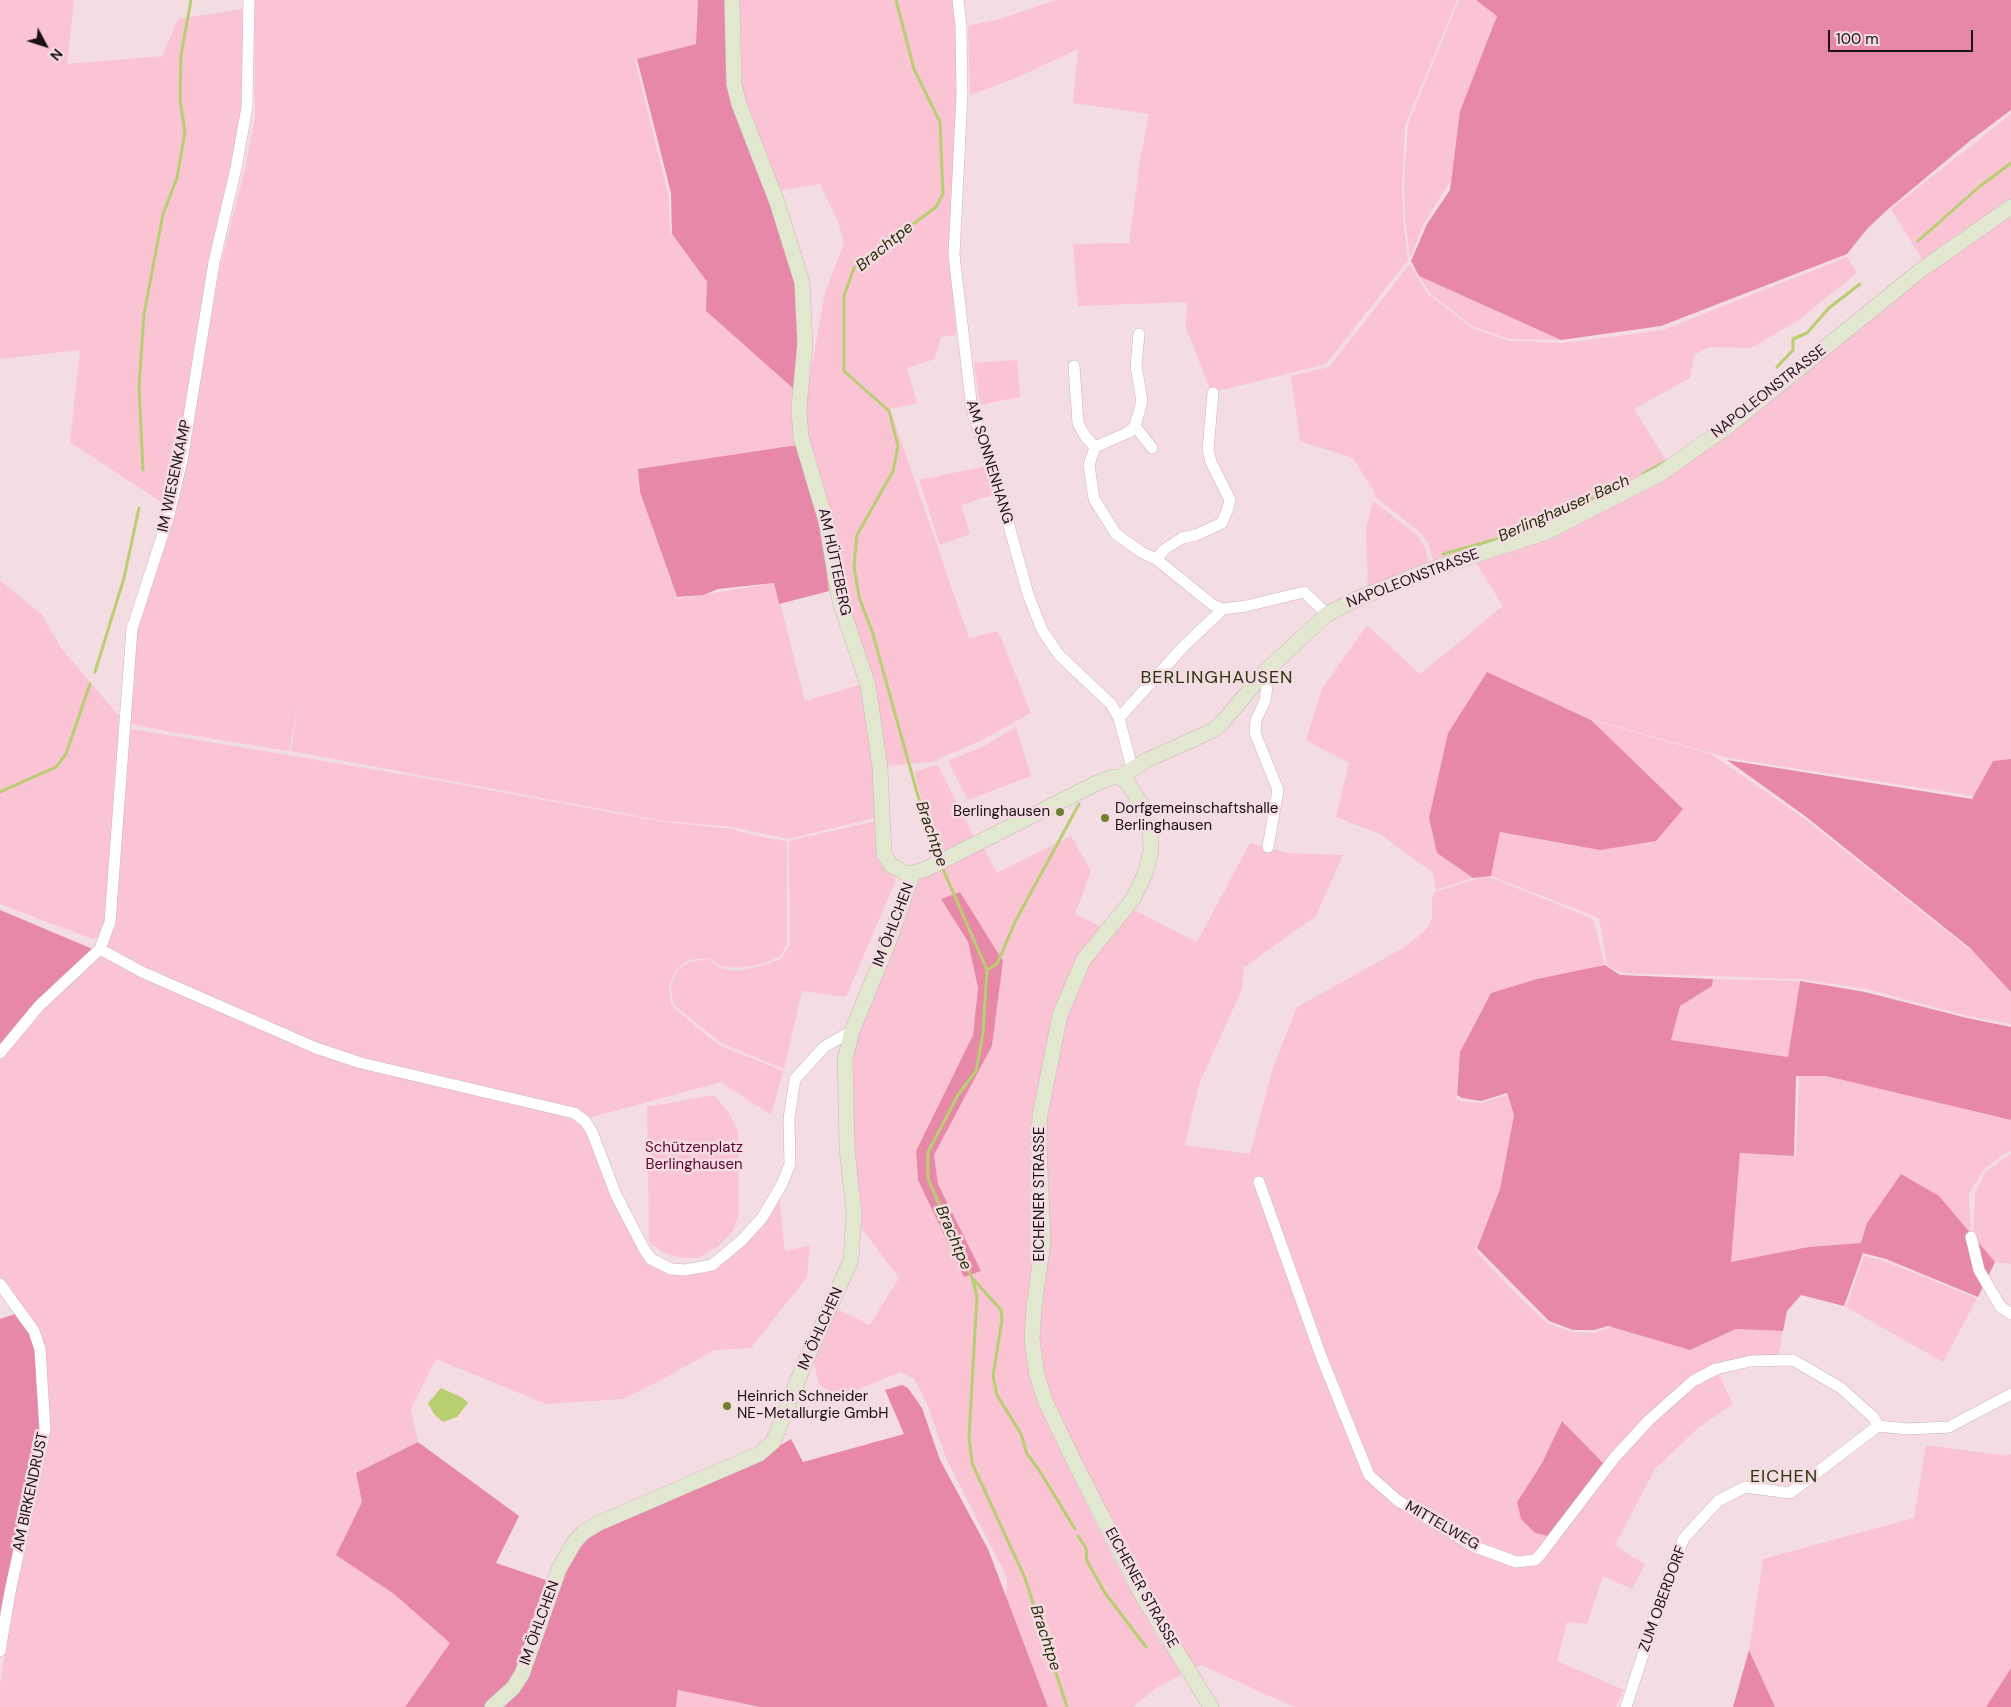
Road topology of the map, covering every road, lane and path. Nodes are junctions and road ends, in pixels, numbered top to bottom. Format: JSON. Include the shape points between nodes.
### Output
{"nodes":[{"id":1,"x":249,"y":0,"type":"edge"},
{"id":2,"x":732,"y":0,"type":"edge"},
{"id":3,"x":958,"y":0,"type":"edge"},
{"id":4,"x":2011,"y":207,"type":"edge"},
{"id":5,"x":1139,"y":334,"type":"dead end"},
{"id":6,"x":1074,"y":366,"type":"dead end"},
{"id":7,"x":1213,"y":393,"type":"dead end"},
{"id":8,"x":1135,"y":426,"type":"junction"},
{"id":9,"x":1095,"y":447,"type":"junction"},
{"id":10,"x":1152,"y":448,"type":"dead end"},
{"id":11,"x":1156,"y":559,"type":"junction"},
{"id":12,"x":1223,"y":609,"type":"junction"},
{"id":13,"x":1327,"y":614,"type":"junction"},
{"id":14,"x":1265,"y":672,"type":"junction"},
{"id":15,"x":1119,"y":718,"type":"junction"},
{"id":16,"x":1132,"y":768,"type":"junction"},
{"id":17,"x":1119,"y":777,"type":"junction"},
{"id":18,"x":1268,"y":847,"type":"dead end"},
{"id":19,"x":919,"y":871,"type":"junction"},
{"id":20,"x":100,"y":949,"type":"junction"},
{"id":21,"x":852,"y":1031,"type":"junction"},
{"id":22,"x":0,"y":1053,"type":"edge"},
{"id":23,"x":1259,"y":1182,"type":"dead end"},
{"id":24,"x":1971,"y":1237,"type":"dead end"},
{"id":25,"x":0,"y":1284,"type":"edge"},
{"id":26,"x":2011,"y":1314,"type":"edge"},
{"id":27,"x":2011,"y":1394,"type":"edge"},
{"id":28,"x":1878,"y":1426,"type":"junction"},
{"id":29,"x":0,"y":1651,"type":"edge"},
{"id":30,"x":492,"y":1707,"type":"edge"},
{"id":31,"x":1211,"y":1707,"type":"edge"},
{"id":32,"x":1626,"y":1707,"type":"edge"}],
"edges":[{"from":1,"to":20,"type":"street","name":"IM WIESENKAMP","via":[[246,107],[236,168],[214,262],[182,460],[169,515],[132,629],[113,909]]},
{"from":2,"to":19,"type":"main road","name":"AM HÜTTEBERG","via":[[734,84],[777,202],[803,292],[805,343],[799,408],[801,437],[826,521],[840,602],[868,686],[880,767],[884,854],[894,868],[905,873]]},
{"from":3,"to":15,"type":"street","name":"AM SONNENHANG","via":[[962,95],[954,255],[972,410],[1042,630],[1054,650],[1111,704]]},
{"from":4,"to":13,"type":"main road","name":"NAPOLEONSTRASSE","via":[[1922,270],[1731,424],[1660,474],[1547,532],[1424,572]]},
{"from":5,"to":8,"type":"street","via":[[1136,366],[1142,401]]},
{"from":6,"to":9,"type":"street","via":[[1078,424]]},
{"from":7,"to":11,"type":"street","via":[[1208,450],[1230,500],[1228,508],[1222,523],[1182,538]]},
{"from":8,"to":9,"type":"street","via":[[1129,432]]},
{"from":8,"to":10,"type":"street"},
{"from":9,"to":11,"type":"street","via":[[1089,465],[1094,499],[1116,534]]},
{"from":11,"to":12,"type":"street","via":[[1213,606]]},
{"from":12,"to":13,"type":"street","via":[[1304,592]]},
{"from":12,"to":15,"type":"street","via":[[1183,647]]},
{"from":13,"to":14,"type":"main road","name":"NAPOLEONSTRASSE"},
{"from":14,"to":16,"type":"main road","name":"NAPOLEONSTRASSE","via":[[1217,728]]},
{"from":14,"to":18,"type":"street","via":[[1265,701],[1256,720],[1255,733],[1278,790]]},
{"from":15,"to":16,"type":"street","name":"AM SONNENHANG"},
{"from":16,"to":17,"type":"main road","name":"NAPOLEONSTRASSE"},
{"from":17,"to":19,"type":"main road","name":"NAPOLEONSTRASSE","via":[[1113,776],[1097,783]]},
{"from":17,"to":31,"type":"main road","name":"EICHENER STRASSE","via":[[1140,802],[1150,830],[1151,851],[1133,899],[1084,959],[1060,1015],[1040,1115],[1038,1143],[1043,1242],[1032,1339],[1037,1375],[1046,1403],[1139,1589]]},
{"from":19,"to":21,"type":"main road","name":"IM ÖHLCHEN"},
{"from":20,"to":21,"type":"street","via":[[142,972],[316,1048],[362,1063],[574,1113],[592,1132],[616,1195],[644,1249],[662,1266],[678,1269],[712,1265],[762,1218],[790,1164],[789,1119],[795,1079],[824,1047]]},
{"from":20,"to":22,"type":"street","via":[[39,1006]]},
{"from":21,"to":30,"type":"main road","name":"IM ÖHLCHEN","via":[[845,1059],[847,1149],[854,1213],[851,1260],[773,1442],[759,1454],[599,1522],[584,1532],[570,1548],[559,1569],[522,1674],[513,1688]]},
{"from":23,"to":28,"type":"street","name":"MITTELWEG","via":[[1369,1475],[1397,1500],[1473,1546],[1516,1562],[1535,1560],[1615,1457],[1649,1420],[1692,1381],[1716,1369],[1751,1361],[1793,1360],[1842,1388],[1874,1418]]},
{"from":24,"to":26,"type":"street","via":[[1979,1270],[2000,1306]]},
{"from":25,"to":29,"type":"street","name":"AM BIRKENDRUST","via":[[34,1332],[40,1349],[45,1429]]},
{"from":27,"to":28,"type":"street","via":[[1949,1427],[1908,1430]]},
{"from":28,"to":32,"type":"street","name":"ZUM OBERDORF","via":[[1790,1493],[1745,1487],[1718,1501],[1701,1518],[1684,1538],[1671,1568]]}]}
